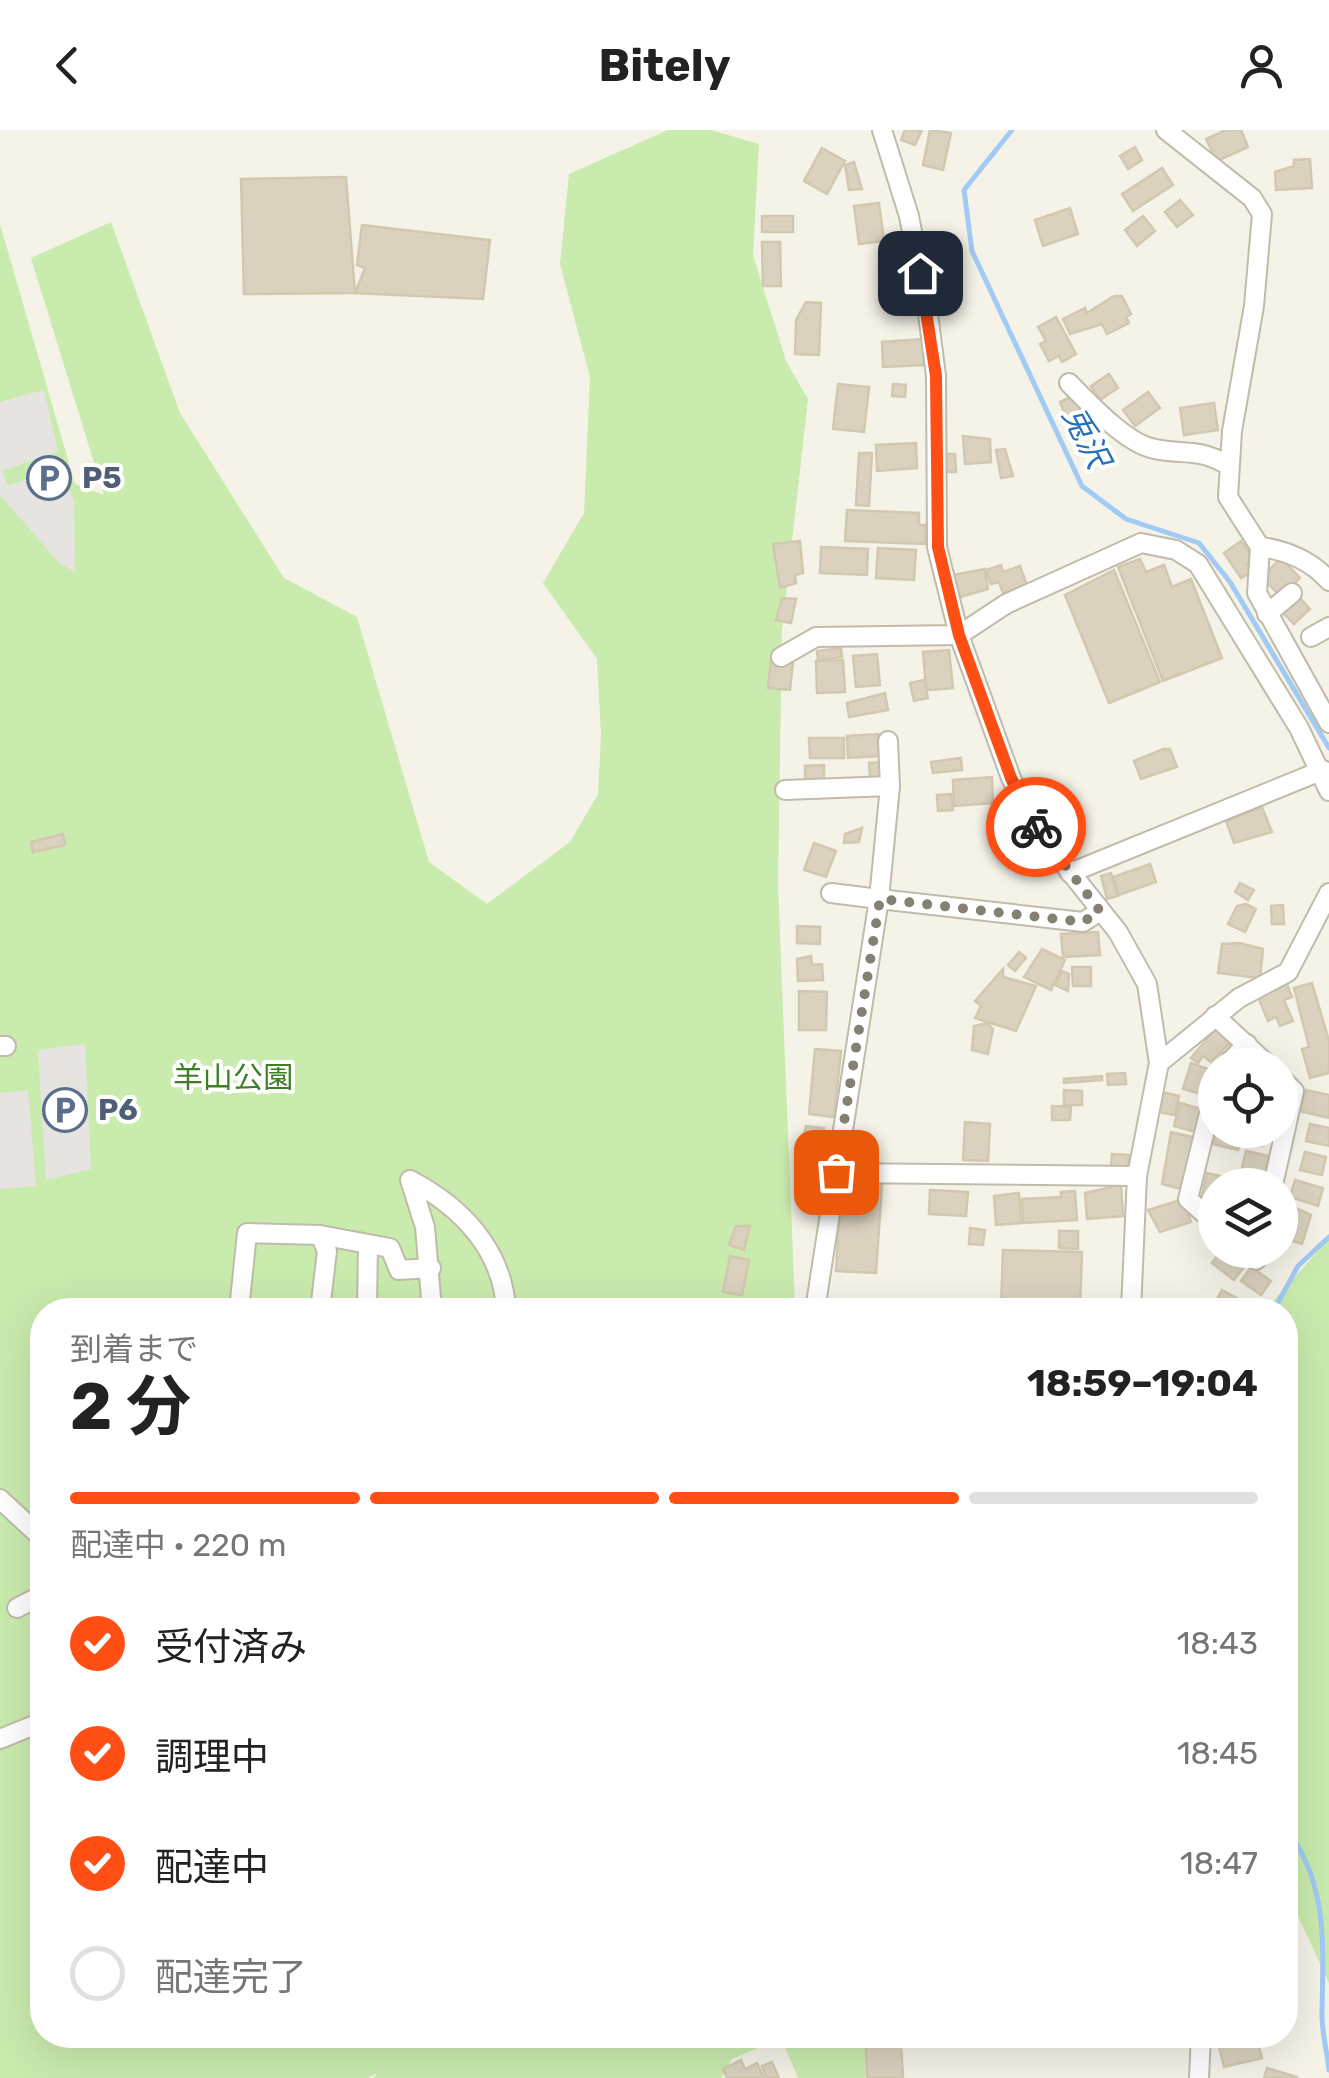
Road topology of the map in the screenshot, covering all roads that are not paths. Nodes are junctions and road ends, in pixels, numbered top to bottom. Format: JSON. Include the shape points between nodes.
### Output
{"nodes":[{"id":1,"x":882,"y":130,"type":"edge"},
{"id":2,"x":1171,"y":132,"type":"edge"},
{"id":3,"x":1069,"y":383,"type":"dead end"},
{"id":4,"x":1228,"y":465,"type":"junction"},
{"id":5,"x":1260,"y":546,"type":"junction"},
{"id":6,"x":1329,"y":581,"type":"edge"},
{"id":7,"x":1292,"y":593,"type":"dead end"},
{"id":8,"x":1267,"y":614,"type":"junction"},
{"id":9,"x":1329,"y":627,"type":"edge"},
{"id":10,"x":959,"y":635,"type":"junction"},
{"id":11,"x":1312,"y":636,"type":"dead end"},
{"id":12,"x":782,"y":657,"type":"dead end"},
{"id":13,"x":1329,"y":723,"type":"edge"},
{"id":14,"x":888,"y":741,"type":"dead end"},
{"id":15,"x":1329,"y":750,"type":"edge"},
{"id":16,"x":1323,"y":770,"type":"junction"},
{"id":17,"x":890,"y":786,"type":"junction"},
{"id":18,"x":786,"y":790,"type":"dead end"},
{"id":19,"x":1329,"y":791,"type":"edge"},
{"id":20,"x":1070,"y":873,"type":"junction"},
{"id":21,"x":830,"y":892,"type":"dead end"},
{"id":22,"x":1329,"y":893,"type":"edge"},
{"id":23,"x":880,"y":899,"type":"junction"},
{"id":24,"x":1100,"y":911,"type":"junction"},
{"id":25,"x":1215,"y":1016,"type":"junction"},
{"id":26,"x":1247,"y":1044,"type":"junction"},
{"id":27,"x":1243,"y":1048,"type":"edge"},
{"id":28,"x":1251,"y":1048,"type":"edge"},
{"id":29,"x":1159,"y":1063,"type":"junction"},
{"id":30,"x":1201,"y":1148,"type":"edge"},
{"id":31,"x":836,"y":1172,"type":"junction"},
{"id":32,"x":1137,"y":1176,"type":"junction"},
{"id":33,"x":1198,"y":1209,"type":"edge"},
{"id":34,"x":320,"y":1236,"type":"junction"},
{"id":35,"x":368,"y":1244,"type":"junction"},
{"id":36,"x":431,"y":1268,"type":"junction"},
{"id":37,"x":239,"y":1298,"type":"edge"},
{"id":38,"x":321,"y":1298,"type":"edge"},
{"id":39,"x":368,"y":1298,"type":"edge"},
{"id":40,"x":432,"y":1298,"type":"edge"},
{"id":41,"x":504,"y":1298,"type":"edge"},
{"id":42,"x":816,"y":1298,"type":"edge"},
{"id":43,"x":1132,"y":1298,"type":"edge"},
{"id":44,"x":0,"y":1499,"type":"edge"},
{"id":45,"x":30,"y":1527,"type":"edge"},
{"id":46,"x":30,"y":1602,"type":"edge"},
{"id":47,"x":17,"y":1608,"type":"dead end"},
{"id":48,"x":30,"y":1727,"type":"edge"},
{"id":49,"x":0,"y":1739,"type":"edge"},
{"id":50,"x":1201,"y":2048,"type":"edge"},
{"id":51,"x":1199,"y":2078,"type":"edge"}],
"edges":[{"from":1,"to":10,"type":"street","via":[[909,216],[928,314],[936,376],[938,547]]},
{"from":2,"to":4,"type":"street","via":[[1252,198],[1262,214]]},
{"from":3,"to":4,"type":"street","via":[[1144,446],[1184,449]]},
{"from":4,"to":5,"type":"street","via":[[1228,497]]},
{"from":5,"to":6,"type":"street","via":[[1280,549]]},
{"from":5,"to":8,"type":"street","via":[[1257,593]]},
{"from":7,"to":8,"type":"street"},
{"from":8,"to":13,"type":"street"},
{"from":9,"to":11,"type":"street"},
{"from":10,"to":12,"type":"street","via":[[816,637]]},
{"from":10,"to":16,"type":"street","via":[[1006,604],[1140,544],[1176,550],[1198,564]]},
{"from":10,"to":20,"type":"street","via":[[1011,778],[1036,828]]},
{"from":14,"to":17,"type":"street"},
{"from":15,"to":16,"type":"street"},
{"from":16,"to":19,"type":"street"},
{"from":16,"to":20,"type":"street"},
{"from":17,"to":18,"type":"street"},
{"from":17,"to":23,"type":"street"},
{"from":20,"to":24,"type":"street"},
{"from":21,"to":23,"type":"street"},
{"from":22,"to":25,"type":"street","via":[[1298,962]]},
{"from":23,"to":24,"type":"street","via":[[1083,922]]},
{"from":23,"to":31,"type":"street"},
{"from":24,"to":29,"type":"street","via":[[1147,984]]},
{"from":25,"to":26,"type":"street"},
{"from":25,"to":29,"type":"street"},
{"from":26,"to":27,"type":"street"},
{"from":26,"to":28,"type":"street"},
{"from":29,"to":32,"type":"street"},
{"from":30,"to":33,"type":"street","via":[[1188,1200]]},
{"from":31,"to":32,"type":"street"},
{"from":31,"to":42,"type":"street"},
{"from":32,"to":43,"type":"street"},
{"from":34,"to":35,"type":"street"},
{"from":34,"to":37,"type":"street","via":[[247,1233]]},
{"from":34,"to":38,"type":"street","via":[[326,1252]]},
{"from":35,"to":36,"type":"street","via":[[390,1248],[398,1270]]},
{"from":35,"to":39,"type":"street"},
{"from":36,"to":40,"type":"street"},
{"from":36,"to":41,"type":"street","via":[[410,1180],[446,1198],[478,1231]]},
{"from":44,"to":45,"type":"street"},
{"from":46,"to":47,"type":"street"},
{"from":48,"to":49,"type":"street"},
{"from":50,"to":51,"type":"street"}]}
